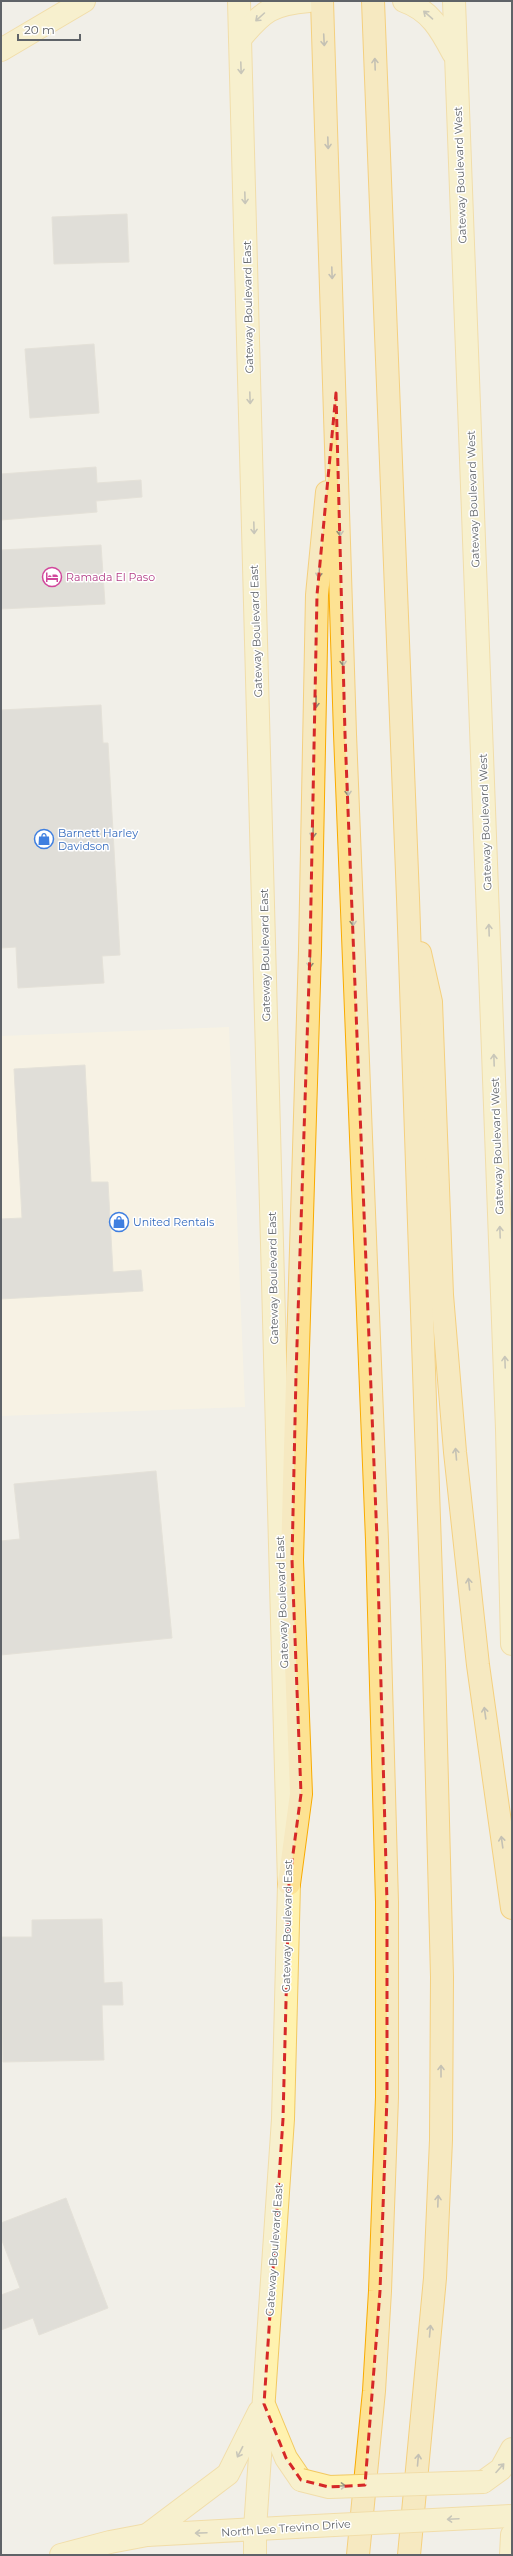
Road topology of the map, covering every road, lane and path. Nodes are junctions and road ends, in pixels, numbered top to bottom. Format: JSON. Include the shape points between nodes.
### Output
{"nodes":[{"id":1,"x":84,"y":1,"type":"edge"},
{"id":2,"x":239,"y":1,"type":"edge"},
{"id":3,"x":309,"y":1,"type":"edge"},
{"id":4,"x":322,"y":1,"type":"edge"},
{"id":5,"x":373,"y":1,"type":"edge"},
{"id":6,"x":404,"y":1,"type":"edge"},
{"id":7,"x":454,"y":1,"type":"edge"},
{"id":8,"x":240,"y":39,"type":"junction"},
{"id":9,"x":1,"y":50,"type":"edge"},
{"id":10,"x":456,"y":60,"type":"junction"},
{"id":11,"x":336,"y":394,"type":"junction"},
{"id":12,"x":408,"y":898,"type":"junction"},
{"id":13,"x":512,"y":1644,"type":"edge"},
{"id":14,"x":289,"y":1884,"type":"junction"},
{"id":15,"x":512,"y":1908,"type":"edge"},
{"id":16,"x":264,"y":2404,"type":"junction"},
{"id":17,"x":512,"y":2450,"type":"edge"},
{"id":18,"x":502,"y":2517,"type":"edge"},
{"id":19,"x":255,"y":2529,"type":"junction"},
{"id":20,"x":148,"y":2535,"type":"junction"},
{"id":21,"x":512,"y":2535,"type":"edge"},
{"id":22,"x":61,"y":2555,"type":"edge"},
{"id":23,"x":255,"y":2555,"type":"edge"},
{"id":24,"x":358,"y":2555,"type":"edge"},
{"id":25,"x":409,"y":2555,"type":"edge"},
{"id":26,"x":511,"y":2555,"type":"edge"}],
"edges":[{"from":1,"to":9,"type":"main road"},
{"from":2,"to":8,"type":"main road","name":"Gateway Boulevard East"},
{"from":3,"to":8,"type":"main road","one_way":true,"via":[[286,3],[261,14]]},
{"from":4,"to":11,"type":"highway","one_way":true},
{"from":12,"to":5,"type":"highway","one_way":true},
{"from":10,"to":6,"type":"main road","one_way":true,"via":[[439,25],[416,5]]},
{"from":7,"to":10,"type":"main road","name":"Gateway Boulevard West"},
{"from":8,"to":14,"type":"main road","name":"Gateway Boulevard East","one_way":true},
{"from":13,"to":10,"type":"main road","name":"Gateway Boulevard West","one_way":true,"via":[[506,1413]]},
{"from":11,"to":14,"type":"highway","one_way":true,"via":[[317,595],[310,958],[292,1560],[300,1794]]},
{"from":11,"to":24,"type":"highway","one_way":true,"via":[[345,734],[377,1540],[387,1902],[387,2097],[380,2291],[374,2391]]},
{"from":15,"to":12,"type":"highway","one_way":true,"via":[[478,1665],[455,1444],[442,1296],[431,1002]]},
{"from":25,"to":12,"type":"highway","one_way":true,"via":[[435,2278],[441,2140],[442,1977]]},
{"from":14,"to":16,"type":"main road","name":"Gateway Boulevard East","via":[[283,2119]]},
{"from":16,"to":17,"type":"main road","one_way":true,"bridge":true,"via":[[286,2458],[302,2480],[329,2487],[483,2482],[501,2469]]},
{"from":16,"to":19,"type":"main road","name":"Gateway Boulevard East"},
{"from":16,"to":20,"type":"main road","one_way":true,"via":[[228,2474]]},
{"from":18,"to":19,"type":"main road","name":"North Lee Trevino Drive","one_way":true,"bridge":true},
{"from":19,"to":20,"type":"main road","name":"North Lee Trevino Drive","one_way":true},
{"from":19,"to":23,"type":"main road","name":"Gateway Boulevard East"},
{"from":20,"to":22,"type":"main road","name":"North Lee Trevino Drive"},
{"from":21,"to":26,"type":"main road"}]}
